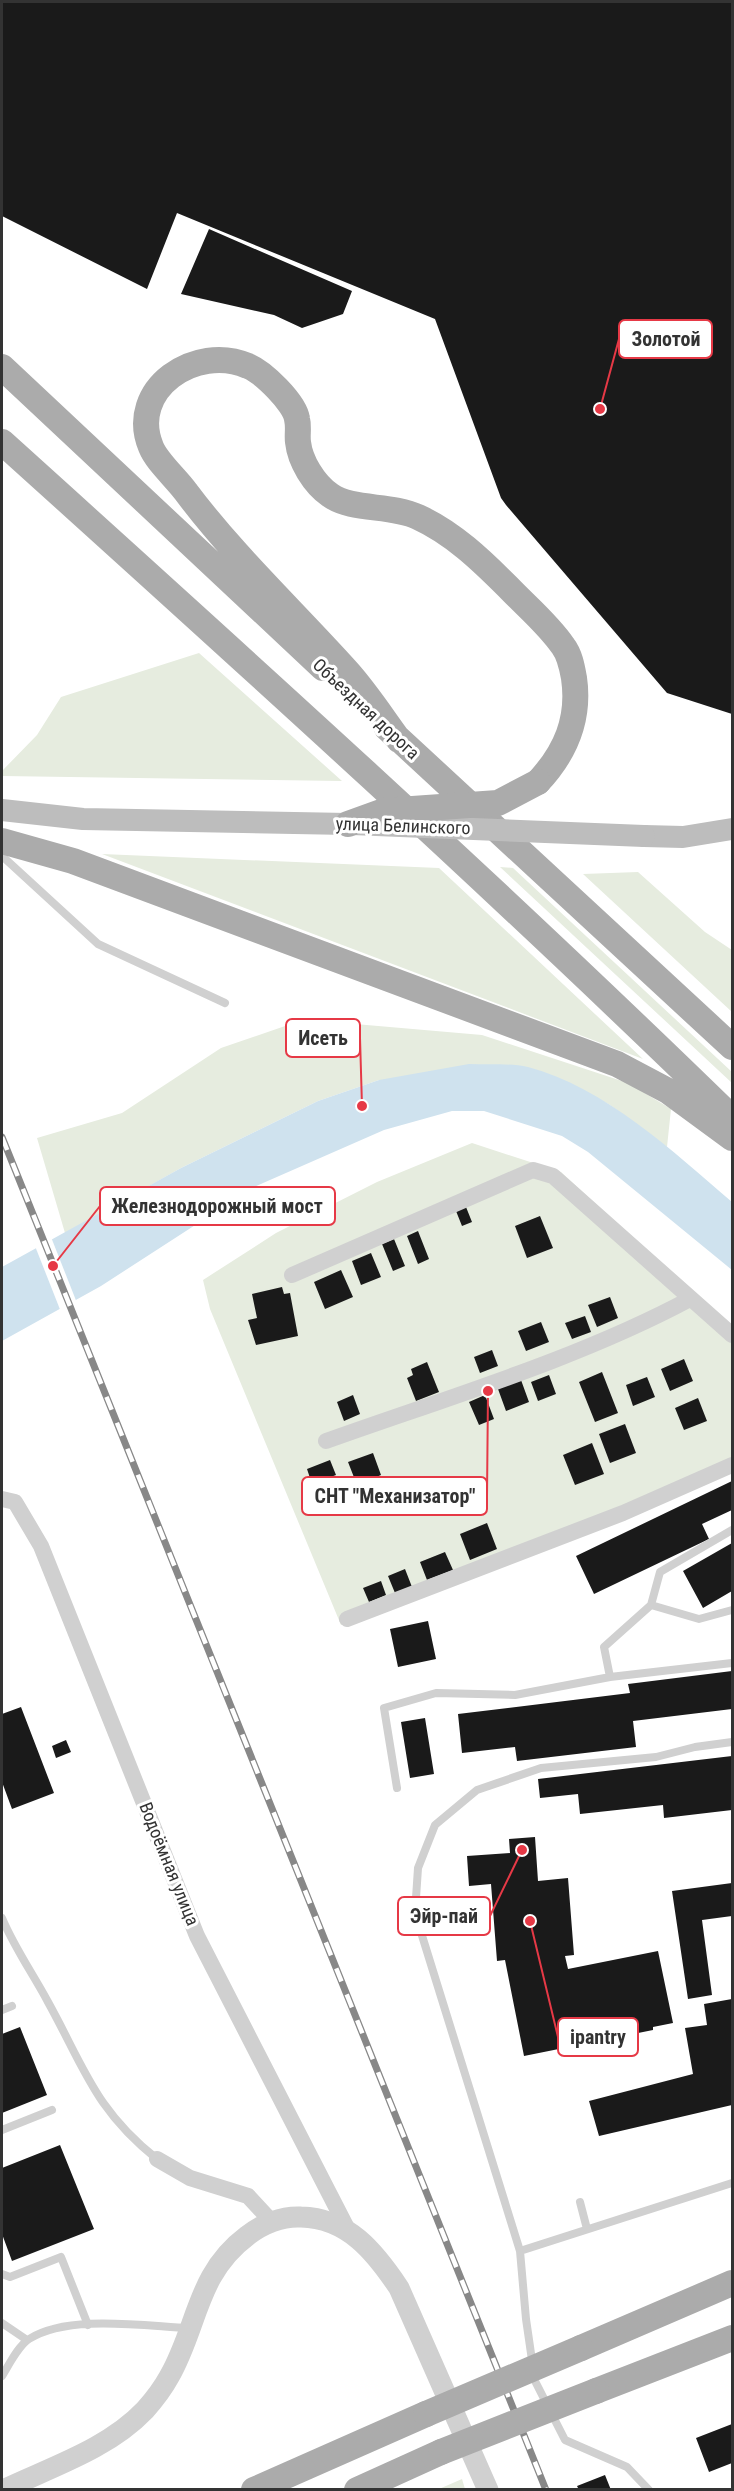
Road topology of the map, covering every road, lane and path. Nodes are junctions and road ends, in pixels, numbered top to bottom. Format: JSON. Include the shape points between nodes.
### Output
{"nodes":[{"id":1,"x":2,"y":367,"type":"edge"},
{"id":2,"x":2,"y":442,"type":"edge"},
{"id":3,"x":399,"y":740,"type":"junction"},
{"id":4,"x":2,"y":810,"type":"edge"},
{"id":5,"x":78,"y":819,"type":"junction"},
{"id":6,"x":2,"y":822,"type":"edge"},
{"id":7,"x":348,"y":824,"type":"junction"},
{"id":8,"x":732,"y":829,"type":"edge"},
{"id":9,"x":2,"y":842,"type":"edge"},
{"id":10,"x":2,"y":856,"type":"edge"},
{"id":11,"x":225,"y":1003,"type":"dead end"},
{"id":12,"x":732,"y":1047,"type":"edge"},
{"id":13,"x":732,"y":1118,"type":"edge"},
{"id":14,"x":732,"y":1138,"type":"edge"},
{"id":15,"x":292,"y":1275,"type":"dead end"},
{"id":16,"x":690,"y":1299,"type":"junction"},
{"id":17,"x":732,"y":1335,"type":"edge"},
{"id":18,"x":326,"y":1441,"type":"dead end"},
{"id":19,"x":732,"y":1465,"type":"edge"},
{"id":20,"x":2,"y":1499,"type":"edge"},
{"id":21,"x":732,"y":1530,"type":"edge"},
{"id":22,"x":651,"y":1605,"type":"junction"},
{"id":23,"x":732,"y":1610,"type":"edge"},
{"id":24,"x":347,"y":1619,"type":"dead end"},
{"id":25,"x":732,"y":1663,"type":"edge"},
{"id":26,"x":610,"y":1677,"type":"junction"},
{"id":27,"x":732,"y":1742,"type":"edge"},
{"id":28,"x":396,"y":1788,"type":"dead end"},
{"id":29,"x":2,"y":1917,"type":"edge"},
{"id":30,"x":12,"y":2006,"type":"dead end"},
{"id":31,"x":2,"y":2010,"type":"edge"},
{"id":32,"x":52,"y":2110,"type":"dead end"},
{"id":33,"x":2,"y":2130,"type":"edge"},
{"id":34,"x":157,"y":2159,"type":"joint"},
{"id":35,"x":732,"y":2183,"type":"edge"},
{"id":36,"x":580,"y":2202,"type":"dead end"},
{"id":37,"x":272,"y":2222,"type":"junction"},
{"id":38,"x":587,"y":2229,"type":"junction"},
{"id":39,"x":348,"y":2230,"type":"junction"},
{"id":40,"x":520,"y":2251,"type":"junction"},
{"id":41,"x":2,"y":2274,"type":"edge"},
{"id":42,"x":732,"y":2283,"type":"edge"},
{"id":43,"x":2,"y":2323,"type":"edge"},
{"id":44,"x":88,"y":2325,"type":"junction"},
{"id":45,"x":189,"y":2328,"type":"junction"},
{"id":46,"x":732,"y":2338,"type":"edge"},
{"id":47,"x":27,"y":2340,"type":"junction"},
{"id":48,"x":2,"y":2376,"type":"edge"},
{"id":49,"x":3,"y":2490,"type":"edge"},
{"id":50,"x":254,"y":2490,"type":"edge"},
{"id":51,"x":357,"y":2490,"type":"edge"},
{"id":52,"x":488,"y":2490,"type":"edge"},
{"id":53,"x":649,"y":2490,"type":"edge"}],
"edges":[{"from":1,"to":3,"type":"main road","name":"Объездная дорога"},
{"from":2,"to":13,"type":"main road","via":[[367,771]]},
{"from":3,"to":7,"type":"main road","bridge":true,"via":[[350,674],[211,525],[151,448],[146,426],[149,405],[178,369],[201,360],[221,360],[248,366],[271,382],[297,417],[298,444],[308,470],[330,496],[356,505],[394,507],[442,529],[548,628],[571,662],[576,694],[574,721],[568,739],[538,782],[498,803],[384,811]]},
{"from":3,"to":12,"type":"main road","name":"Объездная дорога"},
{"from":4,"to":5,"type":"main road","name":"улица Белинского"},
{"from":5,"to":6,"type":"main road","name":"улица Белинского"},
{"from":5,"to":7,"type":"main road","name":"улица Белинского"},
{"from":7,"to":8,"type":"main road","name":"улица Белинского","bridge":true,"via":[[683,837]]},
{"from":9,"to":14,"type":"main road","via":[[73,861],[617,1064],[668,1091]]},
{"from":10,"to":11,"type":"lane","via":[[98,944]]},
{"from":15,"to":16,"type":"street","via":[[533,1170],[553,1176]]},
{"from":16,"to":17,"type":"street"},
{"from":16,"to":18,"type":"street","via":[[655,1318],[512,1376]]},
{"from":19,"to":24,"type":"street","via":[[623,1513]]},
{"from":20,"to":39,"type":"street","name":"Водоёмная улица","via":[[15,1502],[41,1546],[197,1936]]},
{"from":21,"to":22,"type":"lane","via":[[660,1572]]},
{"from":22,"to":23,"type":"lane","via":[[699,1618]]},
{"from":22,"to":26,"type":"lane","via":[[604,1647]]},
{"from":25,"to":26,"type":"lane"},
{"from":26,"to":28,"type":"lane","via":[[515,1695],[436,1693],[384,1708]]},
{"from":27,"to":40,"type":"lane","via":[[656,1757],[541,1768],[477,1790],[435,1824],[418,1868],[415,1913]]},
{"from":29,"to":34,"type":"lane","via":[[88,2082],[116,2121]]},
{"from":30,"to":31,"type":"lane"},
{"from":32,"to":33,"type":"lane"},
{"from":34,"to":37,"type":"street","via":[[190,2178],[248,2196]]},
{"from":35,"to":38,"type":"lane"},
{"from":36,"to":38,"type":"lane"},
{"from":37,"to":39,"type":"street","via":[[319,2217]]},
{"from":37,"to":45,"type":"street","via":[[254,2231],[221,2260],[198,2301]]},
{"from":38,"to":40,"type":"lane"},
{"from":39,"to":52,"type":"street","via":[[379,2258],[399,2288]]},
{"from":40,"to":53,"type":"lane","via":[[535,2381],[566,2440],[627,2467]]},
{"from":41,"to":44,"type":"lane","via":[[10,2277],[61,2257]]},
{"from":42,"to":50,"type":"main road","bridge":true},
{"from":43,"to":47,"type":"lane"},
{"from":44,"to":45,"type":"lane"},
{"from":44,"to":47,"type":"lane","via":[[54,2328]]},
{"from":45,"to":49,"type":"street","via":[[170,2377],[124,2430]]},
{"from":46,"to":51,"type":"main road","bridge":true,"via":[[441,2452]]},
{"from":47,"to":48,"type":"lane"}]}
